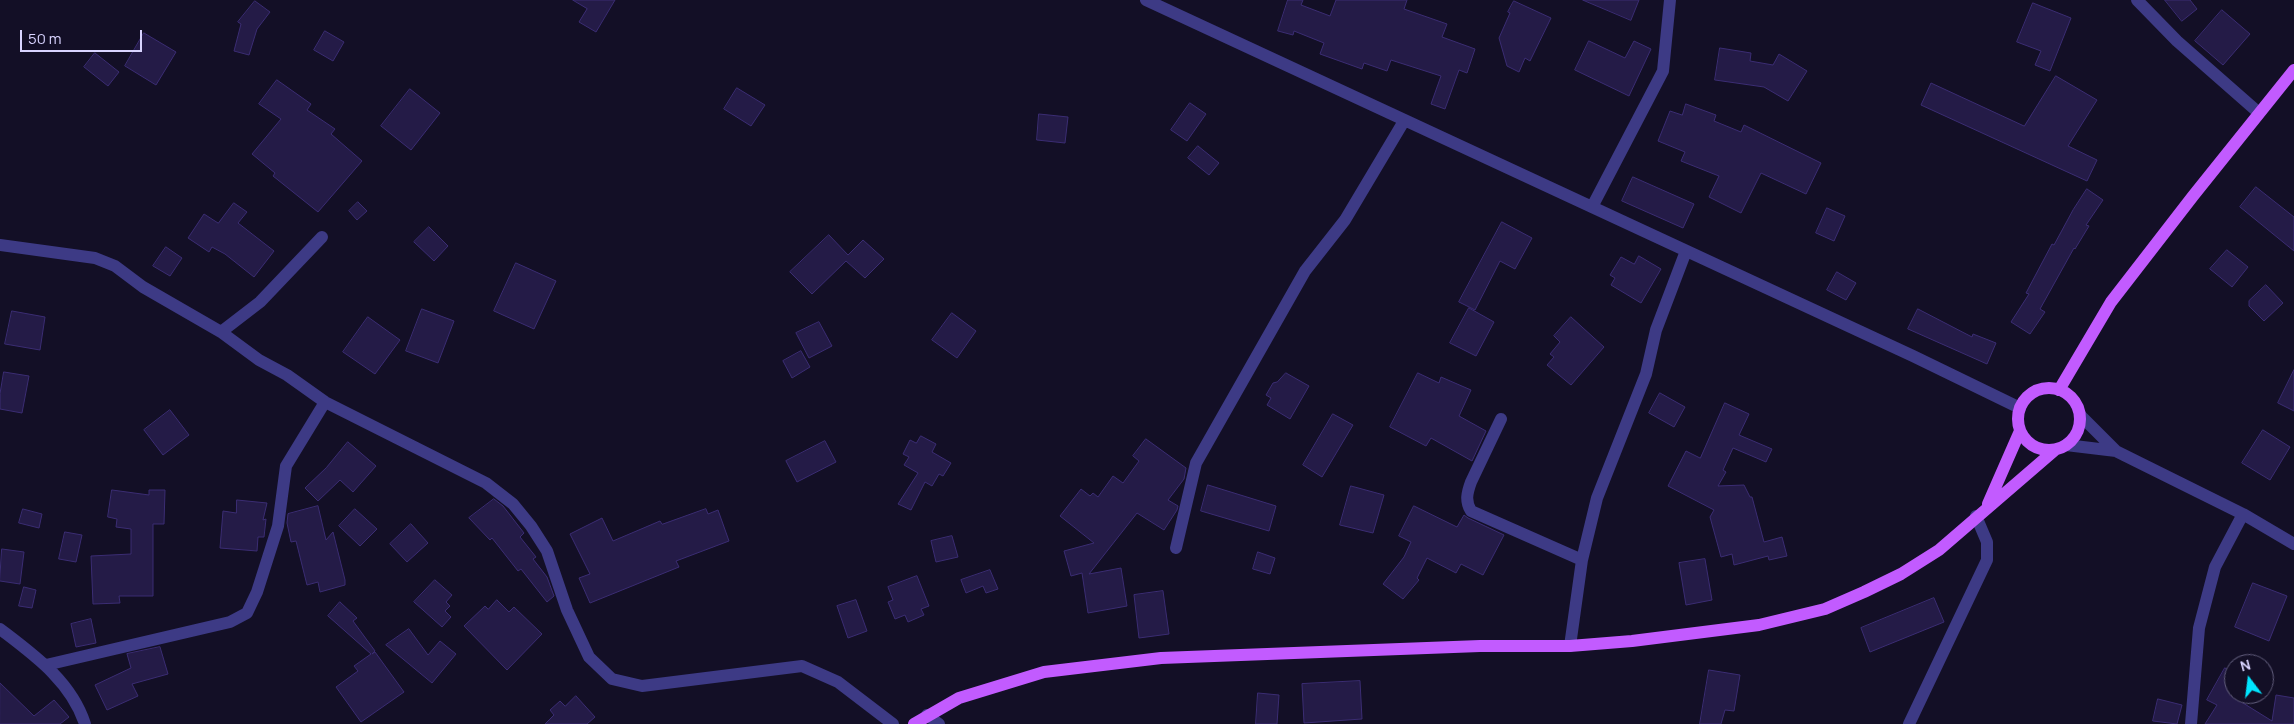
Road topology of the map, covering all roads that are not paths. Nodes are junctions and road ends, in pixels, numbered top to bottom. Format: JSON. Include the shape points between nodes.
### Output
{"nodes":[{"id":1,"x":1146,"y":0,"type":"edge"},
{"id":2,"x":1670,"y":0,"type":"edge"},
{"id":3,"x":2136,"y":0,"type":"edge"},
{"id":4,"x":2294,"y":70,"type":"edge"},
{"id":5,"x":2259,"y":113,"type":"junction"},
{"id":6,"x":1404,"y":121,"type":"junction"},
{"id":7,"x":1592,"y":207,"type":"junction"},
{"id":8,"x":322,"y":237,"type":"dead end"},
{"id":9,"x":0,"y":245,"type":"edge"},
{"id":10,"x":1686,"y":251,"type":"junction"},
{"id":11,"x":221,"y":332,"type":"junction"},
{"id":12,"x":2058,"y":390,"type":"junction"},
{"id":13,"x":324,"y":402,"type":"junction"},
{"id":14,"x":2020,"y":408,"type":"junction"},
{"id":15,"x":2080,"y":415,"type":"junction"},
{"id":16,"x":1501,"y":419,"type":"dead end"},
{"id":17,"x":2020,"y":431,"type":"junction"},
{"id":18,"x":2060,"y":447,"type":"junction"},
{"id":19,"x":2116,"y":451,"type":"junction"},
{"id":20,"x":1981,"y":512,"type":"junction"},
{"id":21,"x":2243,"y":514,"type":"junction"},
{"id":22,"x":2294,"y":544,"type":"edge"},
{"id":23,"x":1176,"y":548,"type":"dead end"},
{"id":24,"x":1582,"y":560,"type":"junction"},
{"id":25,"x":0,"y":628,"type":"edge"},
{"id":26,"x":1570,"y":646,"type":"junction"},
{"id":27,"x":46,"y":665,"type":"junction"},
{"id":28,"x":928,"y":714,"type":"junction"},
{"id":29,"x":85,"y":724,"type":"edge"},
{"id":30,"x":893,"y":724,"type":"edge"},
{"id":31,"x":914,"y":724,"type":"edge"},
{"id":32,"x":939,"y":724,"type":"edge"},
{"id":33,"x":1909,"y":724,"type":"edge"},
{"id":34,"x":2191,"y":724,"type":"edge"}],
"edges":[{"from":1,"to":6,"type":"street"},
{"from":2,"to":7,"type":"street","via":[[1663,71]]},
{"from":3,"to":5,"type":"street"},
{"from":4,"to":5,"type":"main road"},
{"from":5,"to":12,"type":"main road","via":[[2111,302]]},
{"from":6,"to":7,"type":"street"},
{"from":6,"to":23,"type":"street","via":[[1345,220],[1305,271],[1196,463]]},
{"from":7,"to":10,"type":"street"},
{"from":8,"to":11,"type":"street","via":[[260,302]]},
{"from":9,"to":11,"type":"street","via":[[95,258],[115,266],[143,287]]},
{"from":10,"to":14,"type":"street"},
{"from":10,"to":24,"type":"street","via":[[1656,330],[1634,408],[1598,498]]},
{"from":11,"to":13,"type":"street"},
{"from":12,"to":14,"type":"main road","via":[[2040,390],[2025,400]]},
{"from":12,"to":15,"type":"main road","via":[[2073,400]]},
{"from":13,"to":27,"type":"street","via":[[286,466],[278,526],[247,613],[230,622]]},
{"from":13,"to":30,"type":"street","via":[[486,483],[513,504],[547,551],[567,610],[589,657],[612,679],[642,686],[802,666],[838,682]]},
{"from":14,"to":17,"type":"main road"},
{"from":15,"to":18,"type":"main road","via":[[2077,432]]},
{"from":15,"to":19,"type":"street"},
{"from":16,"to":24,"type":"street","via":[[1467,493],[1467,504],[1472,511]]},
{"from":17,"to":18,"type":"main road","via":[[2031,444],[2046,450]]},
{"from":17,"to":20,"type":"main road"},
{"from":18,"to":19,"type":"street"},
{"from":18,"to":20,"type":"main road"},
{"from":19,"to":21,"type":"street"},
{"from":20,"to":26,"type":"main road","via":[[1939,550],[1901,574],[1825,609],[1759,625],[1632,642]]},
{"from":20,"to":33,"type":"street","via":[[1987,560]]},
{"from":21,"to":22,"type":"street"},
{"from":21,"to":34,"type":"street","via":[[2215,568],[2199,628]]},
{"from":24,"to":26,"type":"street"},
{"from":25,"to":27,"type":"street"},
{"from":26,"to":28,"type":"main road","via":[[1480,646],[1160,658],[1044,672],[959,698]]},
{"from":27,"to":29,"type":"street","via":[[60,681]]},
{"from":28,"to":31,"type":"main road"},
{"from":28,"to":32,"type":"street"}]}
